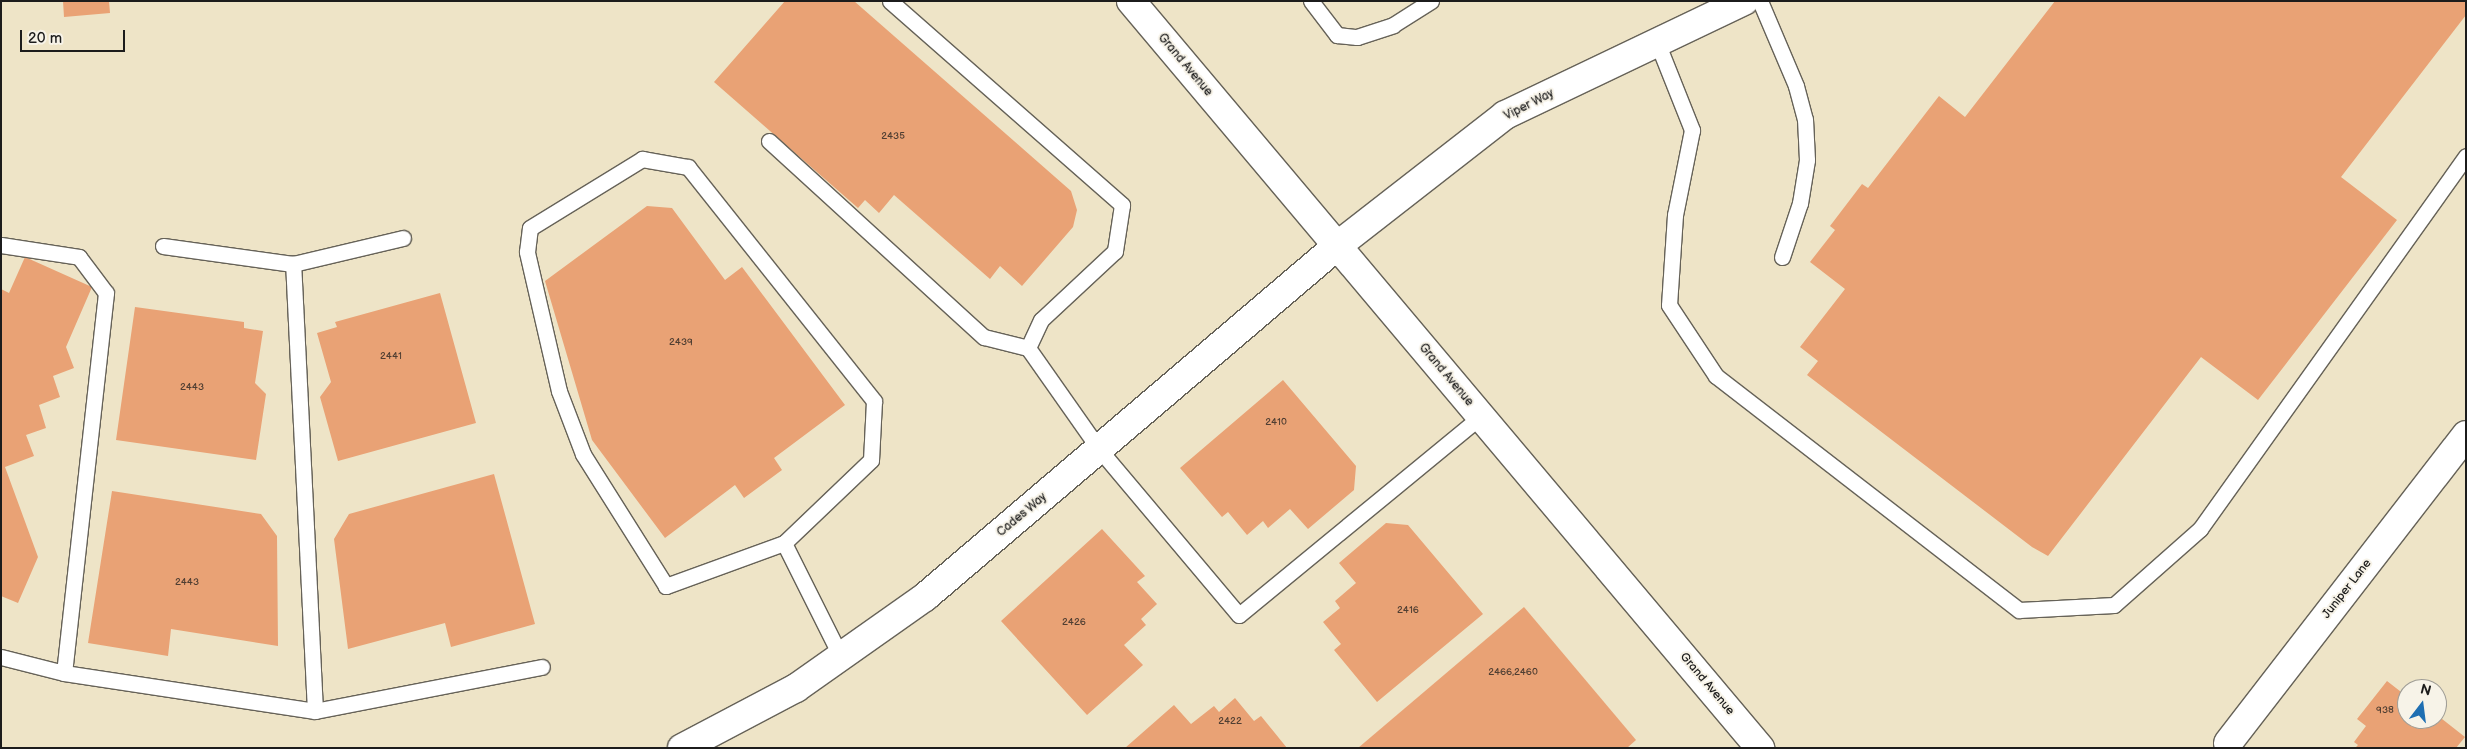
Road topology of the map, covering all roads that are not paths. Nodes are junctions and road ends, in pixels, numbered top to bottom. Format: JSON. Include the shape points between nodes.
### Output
{"nodes":[{"id":1,"x":890,"y":1,"type":"edge"},
{"id":2,"x":1131,"y":1,"type":"edge"},
{"id":3,"x":1311,"y":1,"type":"edge"},
{"id":4,"x":1431,"y":1,"type":"edge"},
{"id":5,"x":1744,"y":1,"type":"edge"},
{"id":6,"x":1760,"y":1,"type":"edge"},
{"id":7,"x":1657,"y":42,"type":"junction"},
{"id":8,"x":769,"y":141,"type":"dead end"},
{"id":9,"x":2466,"y":156,"type":"edge"},
{"id":10,"x":403,"y":238,"type":"dead end"},
{"id":11,"x":1,"y":245,"type":"edge"},
{"id":12,"x":163,"y":246,"type":"dead end"},
{"id":13,"x":1337,"y":246,"type":"junction"},
{"id":14,"x":1782,"y":257,"type":"dead end"},
{"id":15,"x":293,"y":264,"type":"junction"},
{"id":16,"x":1028,"y":348,"type":"junction"},
{"id":17,"x":1481,"y":416,"type":"junction"},
{"id":18,"x":2466,"y":435,"type":"edge"},
{"id":19,"x":1099,"y":449,"type":"junction"},
{"id":20,"x":784,"y":543,"type":"junction"},
{"id":21,"x":1,"y":657,"type":"edge"},
{"id":22,"x":840,"y":657,"type":"junction"},
{"id":23,"x":542,"y":668,"type":"dead end"},
{"id":24,"x":64,"y":674,"type":"junction"},
{"id":25,"x":315,"y":711,"type":"junction"},
{"id":26,"x":2228,"y":743,"type":"dead end"},
{"id":27,"x":1753,"y":745,"type":"edge"},
{"id":28,"x":682,"y":748,"type":"edge"}],
"edges":[{"from":1,"to":16,"type":"lane","via":[[1122,205],[1115,251],[1041,320]]},
{"from":2,"to":13,"type":"street","name":"Grand Avenue"},
{"from":3,"to":4,"type":"lane","via":[[1337,35],[1357,37],[1394,25]]},
{"from":5,"to":7,"type":"street","name":"Viper Way"},
{"from":6,"to":14,"type":"lane","via":[[1796,86],[1805,119],[1807,160],[1800,204]]},
{"from":7,"to":9,"type":"lane","via":[[1692,130],[1675,215],[1669,305],[1716,376],[2019,610],[2114,605],[2200,529]]},
{"from":7,"to":13,"type":"street","name":"Viper Way","via":[[1505,115]]},
{"from":8,"to":16,"type":"lane","via":[[984,337]]},
{"from":10,"to":15,"type":"lane"},
{"from":11,"to":24,"type":"lane","via":[[79,257],[106,293]]},
{"from":12,"to":15,"type":"lane"},
{"from":13,"to":17,"type":"street","name":"Grand Avenue"},
{"from":13,"to":19,"type":"street","name":"Cades Way"},
{"from":15,"to":25,"type":"lane"},
{"from":16,"to":19,"type":"lane"},
{"from":17,"to":19,"type":"lane","via":[[1239,615]]},
{"from":17,"to":27,"type":"street","name":"Grand Avenue"},
{"from":18,"to":26,"type":"street","name":"Juniper Lane"},
{"from":19,"to":22,"type":"street","name":"Cades Way","via":[[925,597]]},
{"from":20,"to":20,"type":"lane","via":[[872,460],[874,401],[688,167],[642,159],[530,228],[527,252],[559,391],[583,454],[666,586]]},
{"from":20,"to":22,"type":"lane"},
{"from":21,"to":24,"type":"lane"},
{"from":22,"to":28,"type":"street","name":"Cades Way","via":[[796,688]]},
{"from":23,"to":25,"type":"lane"},
{"from":24,"to":25,"type":"lane"}]}
